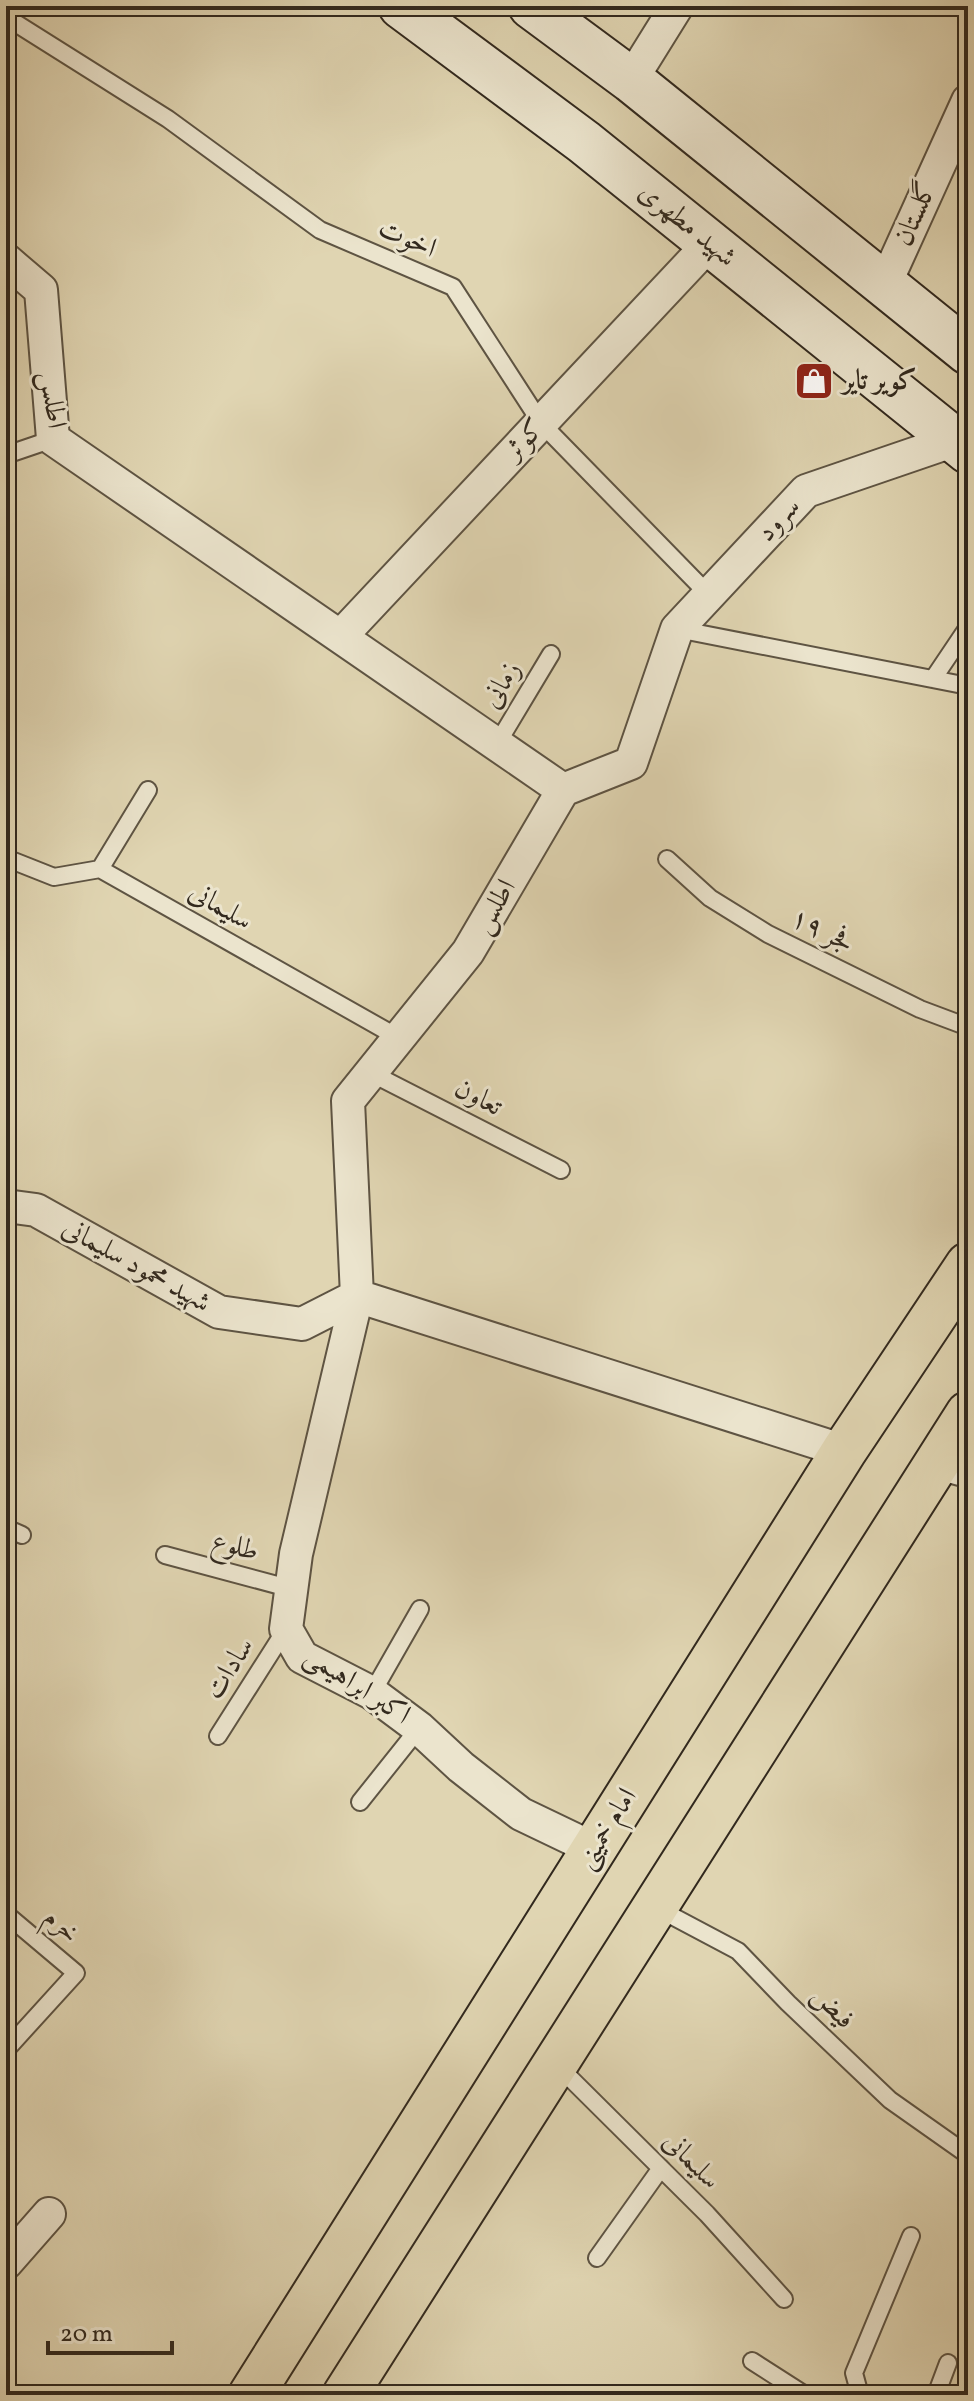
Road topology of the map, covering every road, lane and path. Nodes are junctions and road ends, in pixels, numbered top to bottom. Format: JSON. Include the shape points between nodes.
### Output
{"nodes":[{"id":1,"x":401,"y":6,"type":"edge"},
{"id":2,"x":531,"y":6,"type":"edge"},
{"id":3,"x":677,"y":6,"type":"edge"},
{"id":4,"x":6,"y":17,"type":"edge"},
{"id":5,"x":631,"y":80,"type":"junction"},
{"id":6,"x":968,"y":101,"type":"edge"},
{"id":7,"x":710,"y":243,"type":"junction"},
{"id":8,"x":6,"y":260,"type":"edge"},
{"id":9,"x":885,"y":284,"type":"junction"},
{"id":10,"x":968,"y":352,"type":"edge"},
{"id":11,"x":541,"y":423,"type":"junction"},
{"id":12,"x":53,"y":439,"type":"junction"},
{"id":13,"x":964,"y":441,"type":"edge"},
{"id":14,"x":6,"y":455,"type":"edge"},
{"id":15,"x":709,"y":595,"type":"junction"},
{"id":16,"x":968,"y":627,"type":"edge"},
{"id":17,"x":677,"y":629,"type":"junction"},
{"id":18,"x":341,"y":636,"type":"junction"},
{"id":19,"x":551,"y":654,"type":"dead end"},
{"id":20,"x":933,"y":679,"type":"junction"},
{"id":21,"x":968,"y":686,"type":"edge"},
{"id":22,"x":497,"y":744,"type":"junction"},
{"id":23,"x":148,"y":790,"type":"dead end"},
{"id":24,"x":563,"y":790,"type":"junction"},
{"id":25,"x":6,"y":858,"type":"edge"},
{"id":26,"x":667,"y":859,"type":"dead end"},
{"id":27,"x":100,"y":869,"type":"junction"},
{"id":28,"x":968,"y":1027,"type":"edge"},
{"id":29,"x":399,"y":1038,"type":"junction"},
{"id":30,"x":371,"y":1073,"type":"junction"},
{"id":31,"x":561,"y":1170,"type":"dead end"},
{"id":32,"x":6,"y":1206,"type":"edge"},
{"id":33,"x":968,"y":1265,"type":"edge"},
{"id":34,"x":357,"y":1296,"type":"junction"},
{"id":35,"x":968,"y":1414,"type":"edge"},
{"id":36,"x":844,"y":1451,"type":"junction"},
{"id":37,"x":953,"y":1467,"type":"edge"},
{"id":38,"x":165,"y":1555,"type":"dead end"},
{"id":39,"x":292,"y":1589,"type":"junction"},
{"id":40,"x":420,"y":1609,"type":"dead end"},
{"id":41,"x":286,"y":1629,"type":"junction"},
{"id":42,"x":372,"y":1693,"type":"junction"},
{"id":43,"x":419,"y":1728,"type":"junction"},
{"id":44,"x":218,"y":1736,"type":"dead end"},
{"id":45,"x":360,"y":1802,"type":"dead end"},
{"id":46,"x":594,"y":1849,"type":"junction"},
{"id":47,"x":655,"y":1907,"type":"junction"},
{"id":48,"x":6,"y":1914,"type":"edge"},
{"id":49,"x":6,"y":2050,"type":"edge"},
{"id":50,"x":556,"y":2064,"type":"junction"},
{"id":51,"x":968,"y":2155,"type":"edge"},
{"id":52,"x":661,"y":2168,"type":"junction"},
{"id":53,"x":49,"y":2214,"type":"dead end"},
{"id":54,"x":911,"y":2236,"type":"dead end"},
{"id":55,"x":597,"y":2258,"type":"dead end"},
{"id":56,"x":6,"y":2263,"type":"edge"},
{"id":57,"x":784,"y":2299,"type":"dead end"},
{"id":58,"x":752,"y":2361,"type":"dead end"},
{"id":59,"x":948,"y":2363,"type":"dead end"},
{"id":60,"x":251,"y":2395,"type":"edge"},
{"id":61,"x":345,"y":2395,"type":"edge"},
{"id":62,"x":805,"y":2395,"type":"edge"},
{"id":63,"x":860,"y":2395,"type":"edge"},
{"id":64,"x":936,"y":2395,"type":"edge"}],
"edges":[{"from":1,"to":7,"type":"main road","name":"شهید مطهری"},
{"from":2,"to":5,"type":"main road"},
{"from":3,"to":5,"type":"street"},
{"from":4,"to":11,"type":"lane","name":"اخوت","via":[[168,119],[320,230],[453,287]]},
{"from":5,"to":9,"type":"main road"},
{"from":6,"to":9,"type":"street","name":"گلستان"},
{"from":7,"to":11,"type":"street","name":"کوثر"},
{"from":7,"to":13,"type":"main road","name":"شهید مطهری","via":[[805,320],[961,432]]},
{"from":8,"to":12,"type":"street","name":"اطلس","via":[[41,290]]},
{"from":9,"to":10,"type":"main road"},
{"from":11,"to":15,"type":"lane","name":"اخوت"},
{"from":11,"to":18,"type":"street","name":"کوثر"},
{"from":12,"to":14,"type":"lane"},
{"from":12,"to":18,"type":"street","name":"اطلس"},
{"from":13,"to":15,"type":"street","name":"سرود","via":[[806,491]]},
{"from":15,"to":17,"type":"street","name":"سرود"},
{"from":16,"to":20,"type":"lane"},
{"from":17,"to":20,"type":"lane"},
{"from":17,"to":24,"type":"street","name":"سرود","via":[[631,763]]},
{"from":18,"to":22,"type":"street","name":"اطلس"},
{"from":19,"to":22,"type":"lane","name":"زمانی"},
{"from":20,"to":21,"type":"lane"},
{"from":22,"to":24,"type":"street","name":"اطلس"},
{"from":23,"to":27,"type":"lane"},
{"from":24,"to":29,"type":"street","name":"اطلس","via":[[468,952]]},
{"from":25,"to":27,"type":"lane","via":[[54,877]]},
{"from":26,"to":28,"type":"lane","name":"فجر ۱۹","via":[[710,898],[768,934]]},
{"from":27,"to":29,"type":"lane","name":"سلیمانی"},
{"from":29,"to":30,"type":"street","name":"اطلس"},
{"from":30,"to":31,"type":"lane","name":"تعاون"},
{"from":30,"to":34,"type":"street","name":"اطلس","via":[[348,1101]]},
{"from":32,"to":34,"type":"street","name":"شهید محمود سلیمانی","via":[[36,1210],[219,1312],[302,1324]]},
{"from":33,"to":36,"type":"main road","name":"امام خمینی"},
{"from":34,"to":36,"type":"street"},
{"from":34,"to":39,"type":"street","name":"اکبر ابراهیمی"},
{"from":35,"to":37,"type":"main road"},
{"from":36,"to":46,"type":"main road","name":"امام خمینی"},
{"from":37,"to":47,"type":"main road"},
{"from":38,"to":39,"type":"lane","name":"طلوع"},
{"from":39,"to":41,"type":"street","name":"اکبر ابراهیمی"},
{"from":40,"to":42,"type":"lane"},
{"from":41,"to":42,"type":"street","name":"اکبر ابراهیمی","via":[[302,1657]]},
{"from":41,"to":44,"type":"lane","name":"سادات"},
{"from":42,"to":43,"type":"street","name":"اکبر ابراهیمی"},
{"from":43,"to":45,"type":"lane"},
{"from":43,"to":46,"type":"street","name":"اکبر ابراهیمی","via":[[521,1814]]},
{"from":46,"to":60,"type":"main road","name":"امام خمینی"},
{"from":47,"to":50,"type":"main road"},
{"from":47,"to":51,"type":"lane","name":"فیض","via":[[738,1951],[890,2100]]},
{"from":48,"to":49,"type":"lane","name":"خرم","via":[[76,1973]]},
{"from":50,"to":52,"type":"lane","name":"سلیمانی"},
{"from":50,"to":61,"type":"main road"},
{"from":52,"to":55,"type":"lane"},
{"from":52,"to":57,"type":"lane","name":"سلیمانی"},
{"from":53,"to":56,"type":"street"},
{"from":54,"to":63,"type":"lane","via":[[854,2373]]},
{"from":58,"to":62,"type":"lane"},
{"from":59,"to":64,"type":"lane"}]}
